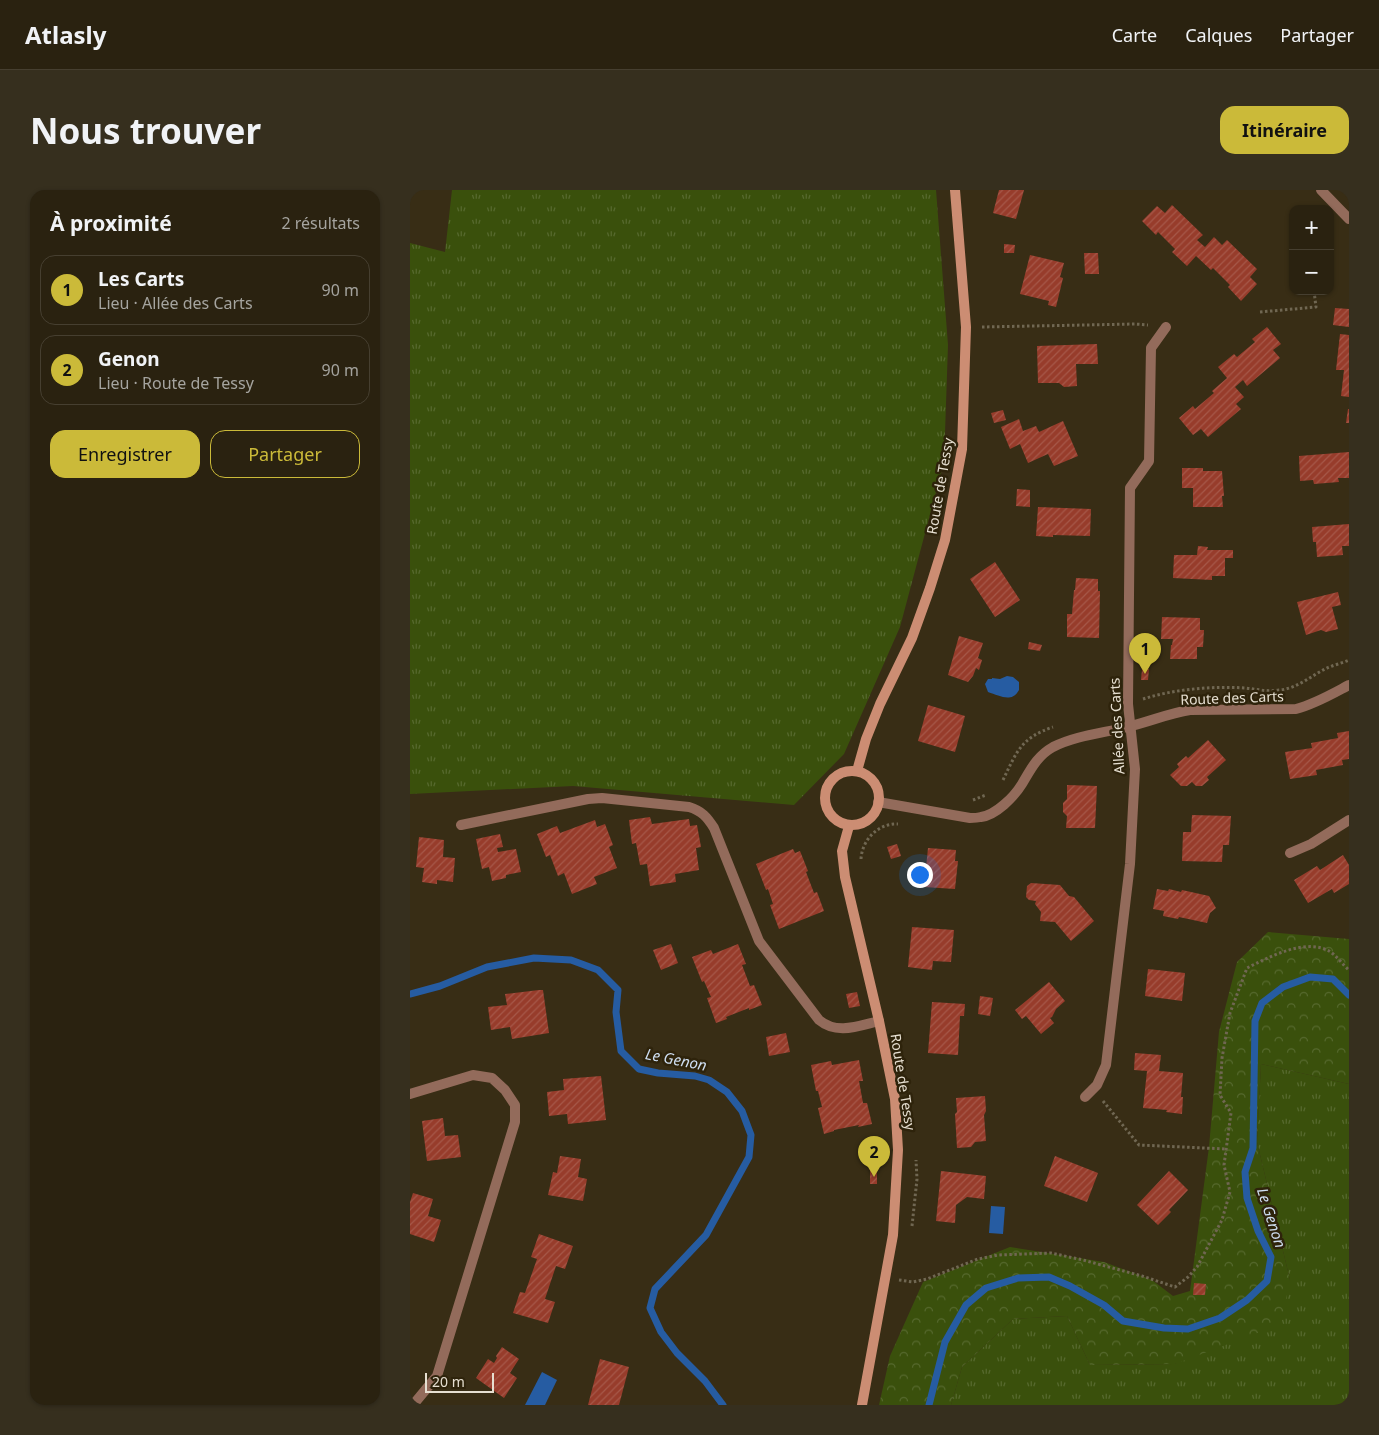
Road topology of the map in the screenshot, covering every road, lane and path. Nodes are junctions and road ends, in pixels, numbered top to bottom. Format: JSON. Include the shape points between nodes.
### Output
{"nodes":[{"id":1,"x":955,"y":190,"type":"edge"},
{"id":2,"x":1320,"y":190,"type":"edge"},
{"id":3,"x":1349,"y":219,"type":"edge"},
{"id":4,"x":1314,"y":295,"type":"edge"},
{"id":5,"x":1260,"y":312,"type":"dead end"},
{"id":6,"x":966,"y":327,"type":"junction"},
{"id":7,"x":1166,"y":327,"type":"joint"},
{"id":8,"x":1349,"y":660,"type":"edge"},
{"id":9,"x":1349,"y":685,"type":"edge"},
{"id":10,"x":1128,"y":704,"type":"junction"},
{"id":11,"x":1055,"y":726,"type":"dead end"},
{"id":12,"x":1130,"y":726,"type":"junction"},
{"id":13,"x":856,"y":772,"type":"junction"},
{"id":14,"x":998,"y":786,"type":"dead end"},
{"id":15,"x":989,"y":793,"type":"dead end"},
{"id":16,"x":964,"y":800,"type":"dead end"},
{"id":17,"x":878,"y":802,"type":"junction"},
{"id":18,"x":912,"y":808,"type":"junction"},
{"id":19,"x":1349,"y":820,"type":"edge"},
{"id":20,"x":460,"y":825,"type":"dead end"},
{"id":21,"x":849,"y":826,"type":"junction"},
{"id":22,"x":1290,"y":853,"type":"dead end"},
{"id":23,"x":861,"y":865,"type":"dead end"},
{"id":24,"x":1349,"y":970,"type":"edge"},
{"id":25,"x":879,"y":1021,"type":"junction"},
{"id":26,"x":1093,"y":1089,"type":"junction"},
{"id":27,"x":410,"y":1094,"type":"edge"},
{"id":28,"x":1085,"y":1097,"type":"dead end"},
{"id":29,"x":1226,"y":1149,"type":"junction"},
{"id":30,"x":916,"y":1160,"type":"dead end"},
{"id":31,"x":912,"y":1229,"type":"dead end"},
{"id":32,"x":904,"y":1272,"type":"dead end"},
{"id":33,"x":413,"y":1405,"type":"edge"},
{"id":34,"x":862,"y":1405,"type":"edge"}],
"edges":[{"from":1,"to":6,"type":"street","name":"Route de Tessy"},
{"from":2,"to":3,"type":"street"},
{"from":4,"to":5,"type":"path","via":[[1316,308]]},
{"from":6,"to":7,"type":"path","via":[[1135,324]]},
{"from":6,"to":13,"type":"street","name":"Route de Tessy","via":[[962,449],[945,540],[912,638],[877,711]]},
{"from":7,"to":10,"type":"street","name":"Allée des Carts","via":[[1151,348],[1149,461],[1130,488]]},
{"from":8,"to":10,"type":"path","via":[[1279,690],[1212,688],[1159,694]]},
{"from":9,"to":12,"type":"street","name":"Route des Carts","via":[[1296,709],[1190,710]]},
{"from":10,"to":12,"type":"street","name":"Allée des Carts"},
{"from":11,"to":14,"type":"path","via":[[1026,742],[1013,757]]},
{"from":12,"to":18,"type":"street","name":"Route des Carts","via":[[1053,747],[1036,761],[1008,801],[983,817],[970,818]]},
{"from":12,"to":26,"type":"street","name":"Allée des Carts","via":[[1135,769],[1130,864],[1106,1065]]},
{"from":13,"to":17,"type":"street","via":[[873,781]]},
{"from":13,"to":21,"type":"street","via":[[838,775],[826,790],[827,809],[833,817]]},
{"from":15,"to":16,"type":"path","via":[[974,800]]},
{"from":17,"to":18,"type":"street","name":"Route des Carts"},
{"from":17,"to":21,"type":"street","via":[[874,814],[867,820]]},
{"from":18,"to":23,"type":"path","via":[[909,826],[886,825],[868,838],[861,855]]},
{"from":19,"to":22,"type":"street","via":[[1312,844]]},
{"from":20,"to":25,"type":"street","via":[[602,798],[688,806],[698,810],[707,816],[714,828],[759,941],[819,1020],[837,1028]]},
{"from":21,"to":25,"type":"street","name":"Route de Tessy","via":[[842,850],[845,877]]},
{"from":24,"to":29,"type":"path","via":[[1330,951],[1309,946],[1276,954],[1247,968],[1230,1013],[1222,1058],[1220,1095],[1231,1113]]},
{"from":25,"to":34,"type":"street","name":"Route de Tessy","via":[[895,1099],[898,1150],[893,1235]]},
{"from":26,"to":28,"type":"street","name":"Allée des Carts"},
{"from":26,"to":29,"type":"path","via":[[1139,1145]]},
{"from":27,"to":33,"type":"street","via":[[473,1075],[492,1078],[515,1105],[515,1122],[437,1376]]},
{"from":29,"to":32,"type":"path","via":[[1224,1165],[1230,1192],[1222,1220],[1197,1267],[1175,1287],[1051,1253],[978,1259],[914,1282],[902,1280]]},
{"from":30,"to":31,"type":"path"}]}
